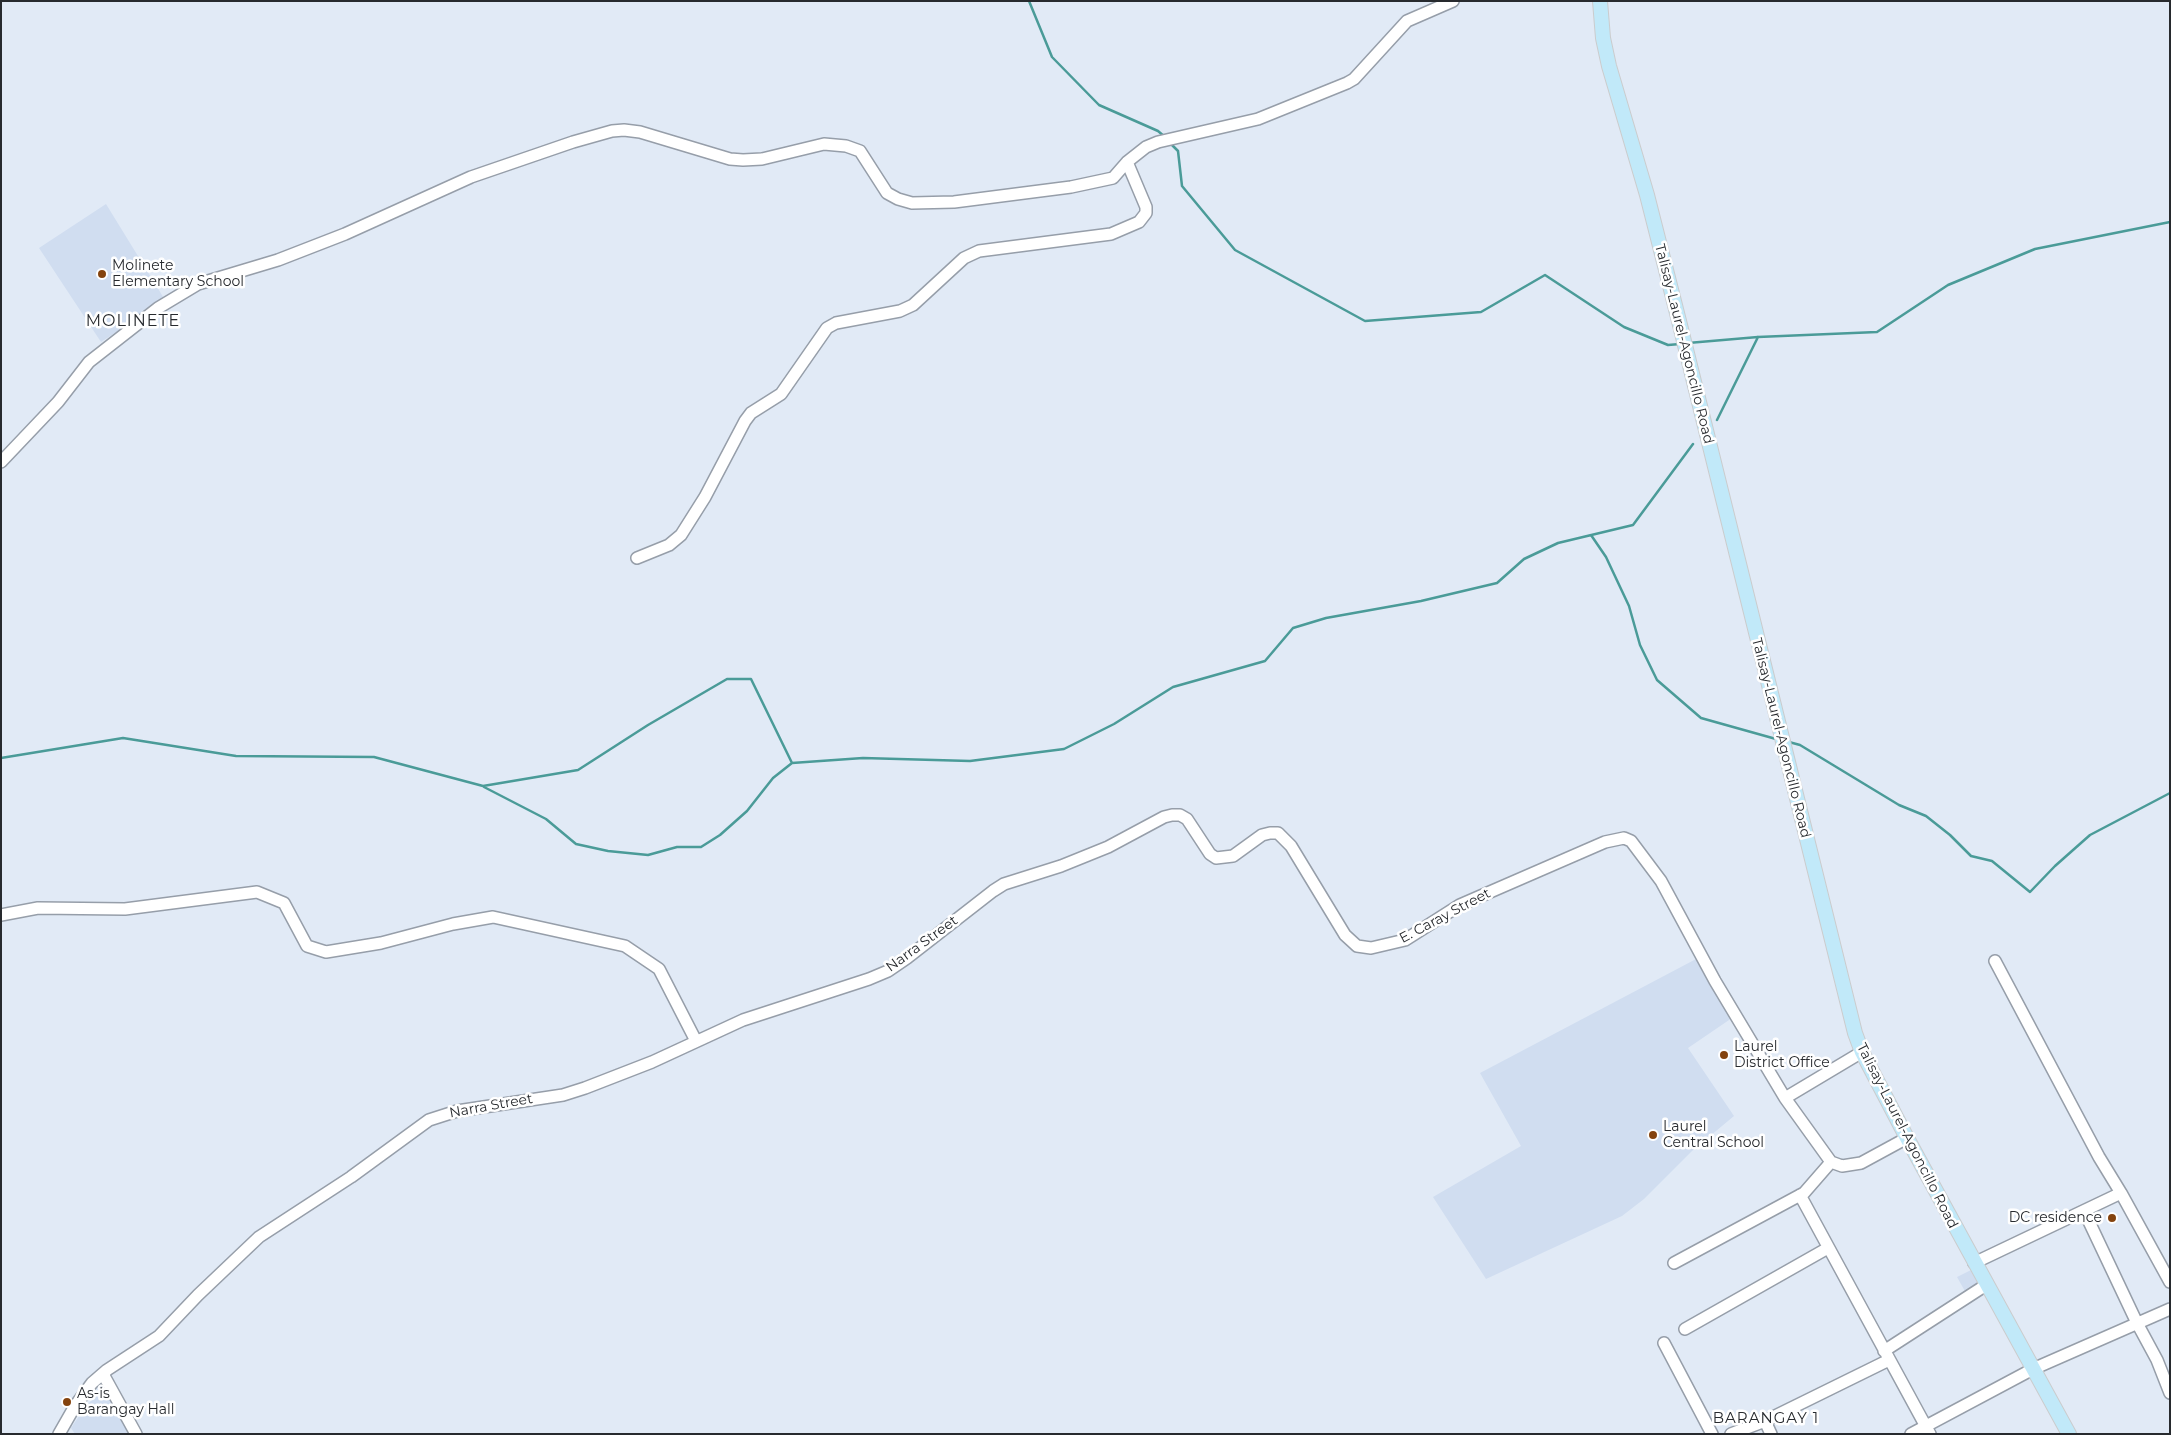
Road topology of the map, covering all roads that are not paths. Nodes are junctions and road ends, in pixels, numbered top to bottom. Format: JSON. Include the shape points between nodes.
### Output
{"nodes":[{"id":1,"x":1453,"y":1,"type":"edge"},
{"id":2,"x":1600,"y":1,"type":"edge"},
{"id":3,"x":1127,"y":162,"type":"junction"},
{"id":4,"x":1,"y":462,"type":"edge"},
{"id":5,"x":637,"y":558,"type":"dead end"},
{"id":6,"x":993,"y":890,"type":"joint"},
{"id":7,"x":1,"y":915,"type":"edge"},
{"id":8,"x":1995,"y":961,"type":"dead end"},
{"id":9,"x":696,"y":1041,"type":"junction"},
{"id":10,"x":1862,"y":1052,"type":"junction"},
{"id":11,"x":1785,"y":1098,"type":"junction"},
{"id":12,"x":1907,"y":1138,"type":"junction"},
{"id":13,"x":1831,"y":1162,"type":"junction"},
{"id":14,"x":2122,"y":1193,"type":"junction"},
{"id":15,"x":1800,"y":1195,"type":"junction"},
{"id":16,"x":2084,"y":1211,"type":"junction"},
{"id":17,"x":1828,"y":1248,"type":"junction"},
{"id":18,"x":1674,"y":1263,"type":"dead end"},
{"id":19,"x":1974,"y":1263,"type":"junction"},
{"id":20,"x":2170,"y":1282,"type":"edge"},
{"id":21,"x":1986,"y":1285,"type":"junction"},
{"id":22,"x":2170,"y":1309,"type":"edge"},
{"id":23,"x":2137,"y":1323,"type":"junction"},
{"id":24,"x":1685,"y":1329,"type":"dead end"},
{"id":25,"x":1664,"y":1342,"type":"dead end"},
{"id":26,"x":1886,"y":1356,"type":"junction"},
{"id":27,"x":2033,"y":1369,"type":"junction"},
{"id":28,"x":103,"y":1374,"type":"junction"},
{"id":29,"x":2170,"y":1393,"type":"edge"},
{"id":30,"x":1765,"y":1421,"type":"junction"},
{"id":31,"x":1928,"y":1430,"type":"edge"},
{"id":32,"x":59,"y":1434,"type":"edge"},
{"id":33,"x":136,"y":1434,"type":"edge"},
{"id":34,"x":1712,"y":1434,"type":"edge"},
{"id":35,"x":1731,"y":1434,"type":"edge"},
{"id":36,"x":1771,"y":1434,"type":"edge"},
{"id":37,"x":1911,"y":1434,"type":"edge"},
{"id":38,"x":2069,"y":1434,"type":"edge"}],
"edges":[{"from":1,"to":3,"type":"street","via":[[1407,21],[1348,83],[1258,119],[1158,142]]},
{"from":2,"to":10,"type":"main road","name":"Talisay-Laurel-Agoncillo Road","via":[[1609,66],[1647,194],[1852,1024]]},
{"from":3,"to":4,"type":"street","via":[[1113,178],[1071,187],[954,202],[912,203],[887,193],[860,152],[846,146],[824,144],[743,160],[640,132],[612,131],[471,177],[345,234],[278,260],[198,284],[158,308],[89,362],[58,402]]},
{"from":3,"to":5,"type":"street","via":[[1146,207],[1146,213],[1139,222],[1111,234],[979,251],[964,258],[913,305],[900,311],[836,323],[827,328],[781,394],[745,421],[706,497],[681,535],[670,545]]},
{"from":6,"to":9,"type":"street","name":"Narra Street","via":[[888,971],[743,1020]]},
{"from":6,"to":11,"type":"street","name":"E. Caray Street","via":[[1108,847],[1164,816],[1180,814],[1216,858],[1233,856],[1262,835],[1278,833],[1291,846],[1345,935],[1357,946],[1371,948],[1405,940],[1460,905],[1605,842],[1624,838],[1638,848],[1661,882],[1715,982]]},
{"from":7,"to":9,"type":"street","via":[[38,908],[125,909],[257,892],[284,903],[307,946],[326,952],[493,917],[625,946],[659,969]]},
{"from":8,"to":14,"type":"street","via":[[2099,1157]]},
{"from":9,"to":28,"type":"street","name":"Narra Street","via":[[585,1088],[457,1111],[429,1120],[351,1177],[259,1237],[159,1336]]},
{"from":10,"to":11,"type":"street"},
{"from":10,"to":12,"type":"main road","name":"Talisay-Laurel-Agoncillo Road"},
{"from":11,"to":13,"type":"street"},
{"from":12,"to":13,"type":"street","via":[[1861,1164],[1842,1166]]},
{"from":12,"to":19,"type":"main road","name":"Talisay-Laurel-Agoncillo Road"},
{"from":13,"to":15,"type":"street"},
{"from":14,"to":16,"type":"street"},
{"from":14,"to":20,"type":"street"},
{"from":15,"to":17,"type":"street"},
{"from":15,"to":18,"type":"street"},
{"from":16,"to":19,"type":"street"},
{"from":16,"to":23,"type":"street"},
{"from":17,"to":24,"type":"street"},
{"from":17,"to":26,"type":"street"},
{"from":19,"to":21,"type":"main road","name":"Talisay-Laurel-Agoncillo Road"},
{"from":21,"to":26,"type":"street"},
{"from":21,"to":27,"type":"main road","name":"Talisay-Laurel-Agoncillo Road"},
{"from":22,"to":23,"type":"street"},
{"from":23,"to":27,"type":"street"},
{"from":23,"to":29,"type":"street"},
{"from":25,"to":34,"type":"street"},
{"from":26,"to":30,"type":"street"},
{"from":26,"to":31,"type":"street"},
{"from":27,"to":31,"type":"street"},
{"from":27,"to":38,"type":"main road","name":"Talisay-Laurel-Agoncillo Road"},
{"from":28,"to":32,"type":"street","name":"Narra Street","via":[[75,1406]]},
{"from":28,"to":33,"type":"street"},
{"from":30,"to":35,"type":"street"},
{"from":30,"to":36,"type":"street"},
{"from":31,"to":37,"type":"street"}]}
